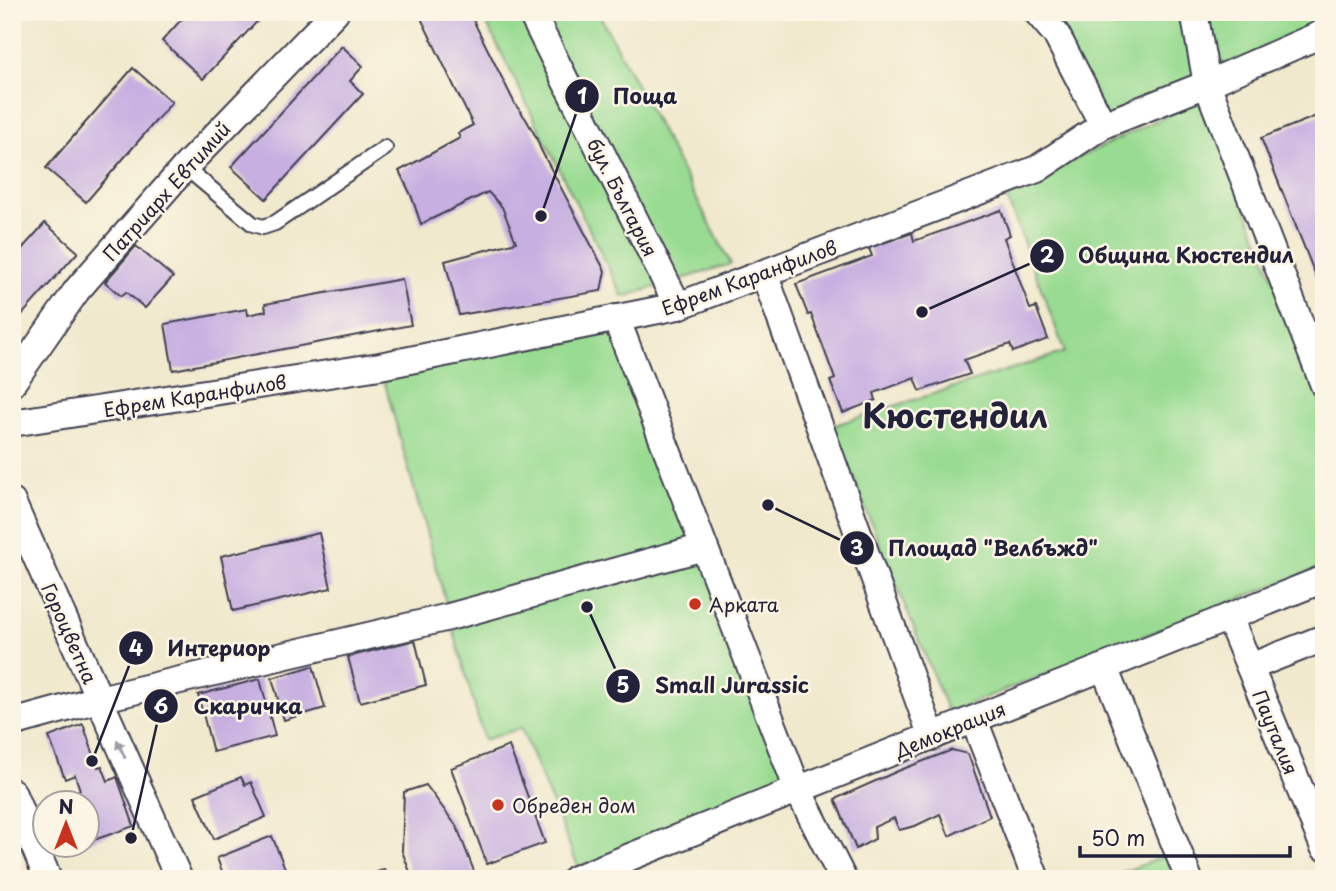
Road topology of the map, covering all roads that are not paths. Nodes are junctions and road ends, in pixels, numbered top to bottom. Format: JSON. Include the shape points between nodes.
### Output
{"nodes":[{"id":1,"x":335,"y":12,"type":"edge"},
{"id":2,"x":531,"y":12,"type":"edge"},
{"id":3,"x":1037,"y":12,"type":"edge"},
{"id":4,"x":1195,"y":12,"type":"edge"},
{"id":5,"x":1324,"y":33,"type":"edge"},
{"id":6,"x":1208,"y":84,"type":"junction"},
{"id":7,"x":1103,"y":125,"type":"junction"},
{"id":8,"x":385,"y":148,"type":"dead end"},
{"id":9,"x":185,"y":167,"type":"junction"},
{"id":10,"x":764,"y":273,"type":"junction"},
{"id":11,"x":678,"y":306,"type":"junction"},
{"id":12,"x":616,"y":318,"type":"junction"},
{"id":13,"x":12,"y":383,"type":"edge"},
{"id":14,"x":1324,"y":384,"type":"edge"},
{"id":15,"x":12,"y":423,"type":"edge"},
{"id":16,"x":12,"y":502,"type":"edge"},
{"id":17,"x":704,"y":547,"type":"junction"},
{"id":18,"x":1324,"y":579,"type":"edge"},
{"id":19,"x":1229,"y":617,"type":"junction"},
{"id":20,"x":1324,"y":638,"type":"edge"},
{"id":21,"x":1104,"y":667,"type":"junction"},
{"id":22,"x":1250,"y":667,"type":"junction"},
{"id":23,"x":99,"y":699,"type":"junction"},
{"id":24,"x":974,"y":720,"type":"junction"},
{"id":25,"x":12,"y":723,"type":"edge"},
{"id":26,"x":932,"y":737,"type":"junction"},
{"id":27,"x":798,"y":790,"type":"junction"},
{"id":28,"x":12,"y":792,"type":"edge"},
{"id":29,"x":1324,"y":847,"type":"edge"},
{"id":30,"x":48,"y":879,"type":"edge"},
{"id":31,"x":179,"y":879,"type":"edge"},
{"id":32,"x":575,"y":879,"type":"edge"},
{"id":33,"x":843,"y":879,"type":"edge"},
{"id":34,"x":1036,"y":879,"type":"edge"},
{"id":35,"x":1189,"y":879,"type":"edge"}],
"edges":[{"from":1,"to":9,"type":"street","name":"Патриарх Евтимий"},
{"from":2,"to":11,"type":"street","name":"бул. България"},
{"from":3,"to":7,"type":"street","via":[[1055,34]]},
{"from":4,"to":6,"type":"street"},
{"from":5,"to":6,"type":"street","name":"Ефрем Каранфилов"},
{"from":6,"to":7,"type":"street","name":"Ефрем Каранфилов"},
{"from":6,"to":14,"type":"street"},
{"from":7,"to":10,"type":"street","name":"Ефрем Каранфилов","via":[[1037,169]]},
{"from":8,"to":9,"type":"lane","via":[[275,223],[263,226],[253,224]]},
{"from":9,"to":13,"type":"street","name":"Патриарх Евтимий","via":[[77,290]]},
{"from":10,"to":11,"type":"street","name":"Ефрем Каранфилов"},
{"from":10,"to":26,"type":"street"},
{"from":11,"to":12,"type":"street","name":"Ефрем Каранфилов"},
{"from":12,"to":15,"type":"street","name":"Ефрем Каранфилов","via":[[380,366]]},
{"from":12,"to":17,"type":"street"},
{"from":16,"to":23,"type":"street","name":"Гороцветна"},
{"from":17,"to":23,"type":"street","via":[[449,617]]},
{"from":17,"to":27,"type":"street"},
{"from":18,"to":19,"type":"street","name":"Демокрация"},
{"from":19,"to":21,"type":"street","name":"Демокрация"},
{"from":19,"to":22,"type":"street","name":"Пауталия"},
{"from":20,"to":22,"type":"street"},
{"from":21,"to":24,"type":"street","name":"Демокрация"},
{"from":21,"to":35,"type":"street"},
{"from":22,"to":29,"type":"street","name":"Пауталия"},
{"from":23,"to":25,"type":"street"},
{"from":31,"to":23,"type":"street","name":"Гороцветна","one_way":true},
{"from":24,"to":26,"type":"street","name":"Демокрация"},
{"from":24,"to":34,"type":"street"},
{"from":26,"to":27,"type":"street","name":"Демокрация"},
{"from":27,"to":32,"type":"street","name":"Демокрация"},
{"from":27,"to":33,"type":"street"},
{"from":28,"to":30,"type":"street"}]}
